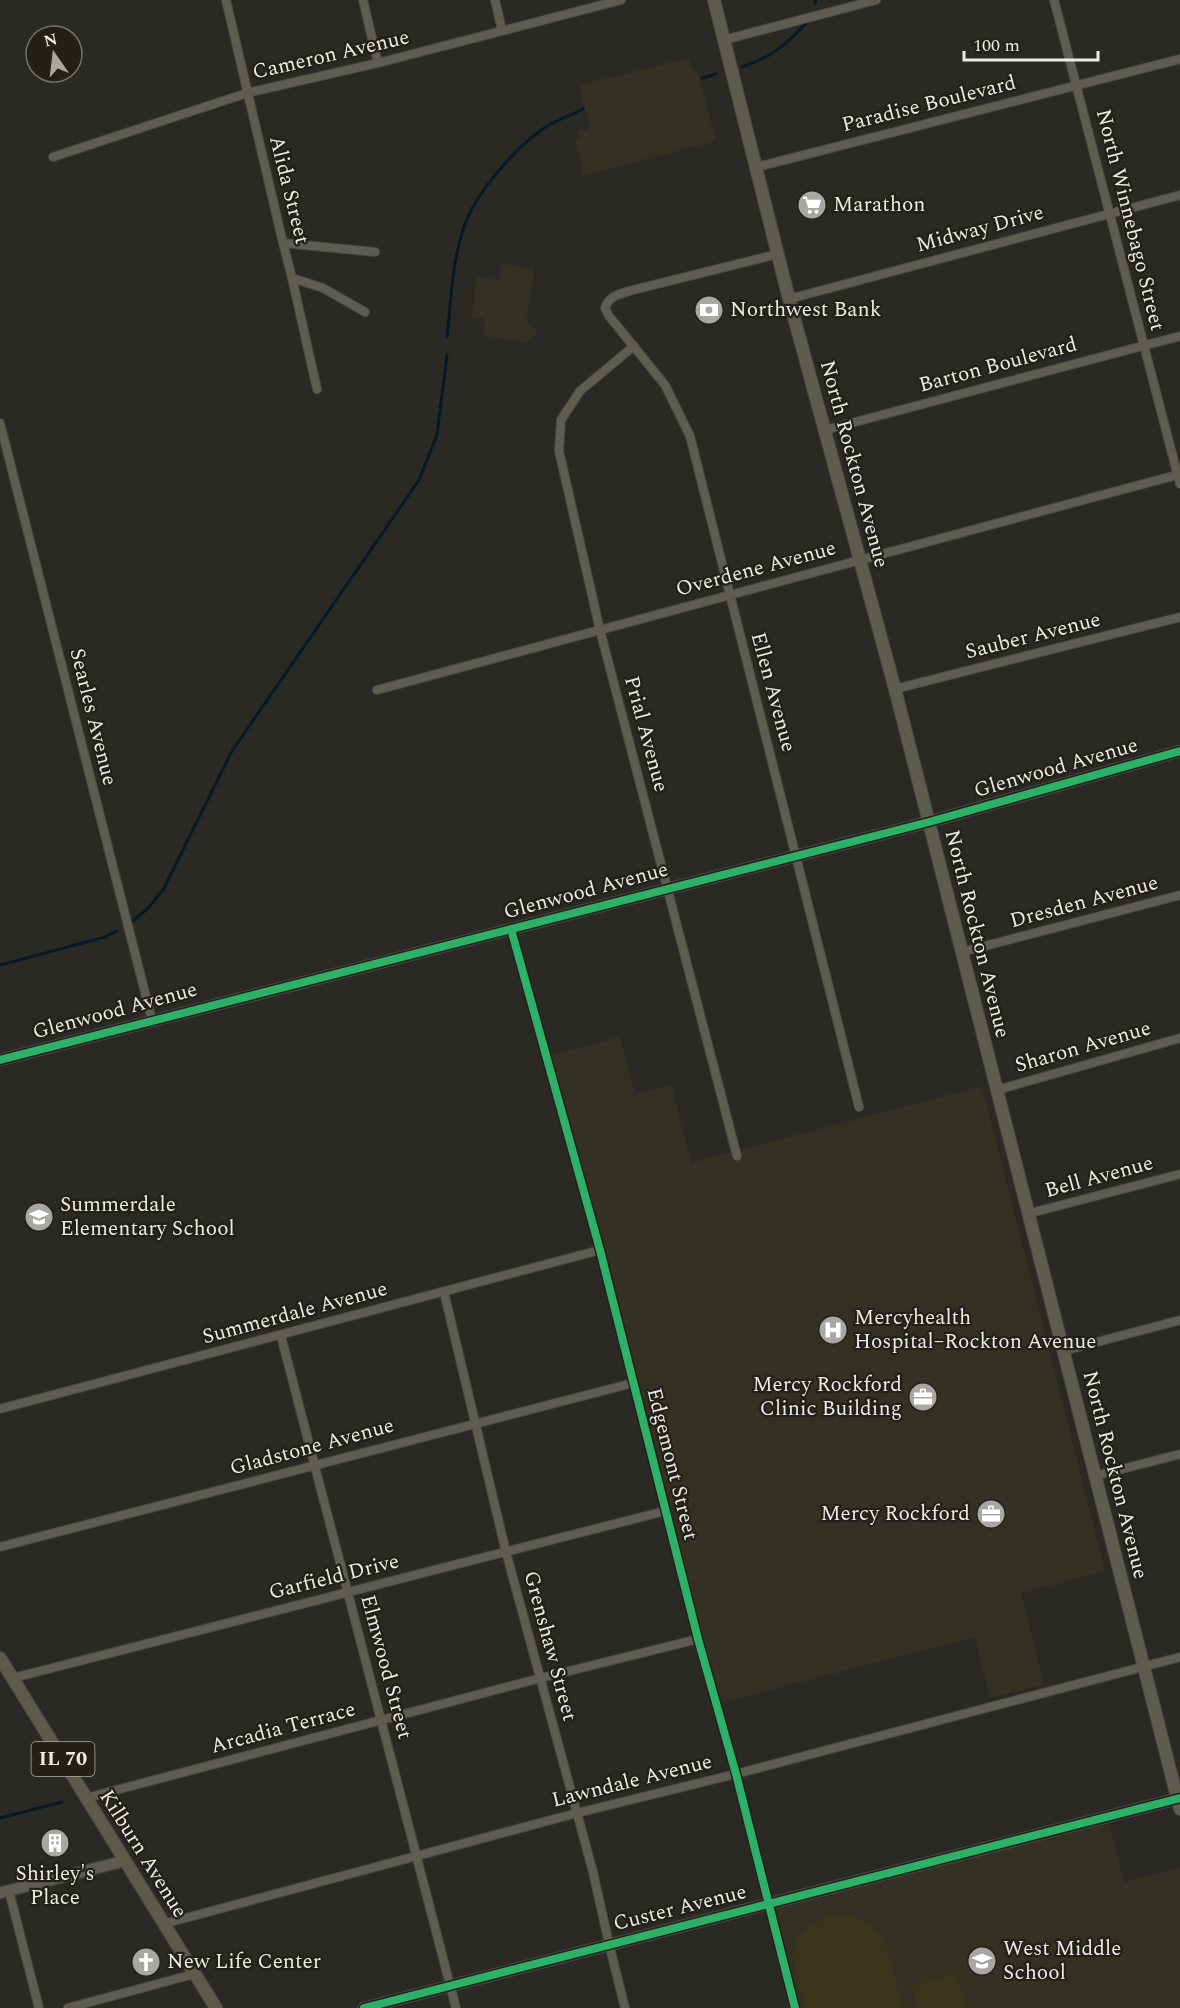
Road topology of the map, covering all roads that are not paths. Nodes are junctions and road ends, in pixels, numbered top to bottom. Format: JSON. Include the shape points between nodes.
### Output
{"nodes":[{"id":1,"x":226,"y":0,"type":"edge"},
{"id":2,"x":363,"y":0,"type":"edge"},
{"id":3,"x":495,"y":0,"type":"edge"},
{"id":4,"x":619,"y":0,"type":"edge"},
{"id":5,"x":714,"y":0,"type":"edge"},
{"id":6,"x":876,"y":0,"type":"edge"},
{"id":7,"x":1054,"y":0,"type":"edge"},
{"id":8,"x":502,"y":30,"type":"junction"},
{"id":9,"x":724,"y":39,"type":"junction"},
{"id":10,"x":1180,"y":59,"type":"edge"},
{"id":11,"x":378,"y":63,"type":"junction"},
{"id":12,"x":1077,"y":85,"type":"junction"},
{"id":13,"x":247,"y":93,"type":"junction"},
{"id":14,"x":53,"y":157,"type":"dead end"},
{"id":15,"x":757,"y":167,"type":"junction"},
{"id":16,"x":1180,"y":195,"type":"edge"},
{"id":17,"x":1108,"y":213,"type":"junction"},
{"id":18,"x":283,"y":243,"type":"junction"},
{"id":19,"x":375,"y":252,"type":"dead end"},
{"id":20,"x":778,"y":254,"type":"junction"},
{"id":21,"x":292,"y":278,"type":"junction"},
{"id":22,"x":789,"y":299,"type":"junction"},
{"id":23,"x":365,"y":312,"type":"dead end"},
{"id":24,"x":1180,"y":336,"type":"edge"},
{"id":25,"x":1144,"y":345,"type":"junction"},
{"id":26,"x":634,"y":346,"type":"junction"},
{"id":27,"x":316,"y":389,"type":"dead end"},
{"id":28,"x":0,"y":423,"type":"edge"},
{"id":29,"x":825,"y":430,"type":"junction"},
{"id":30,"x":1179,"y":474,"type":"edge"},
{"id":31,"x":1180,"y":484,"type":"edge"},
{"id":32,"x":860,"y":560,"type":"junction"},
{"id":33,"x":729,"y":595,"type":"junction"},
{"id":34,"x":1180,"y":617,"type":"edge"},
{"id":35,"x":600,"y":630,"type":"junction"},
{"id":36,"x":895,"y":689,"type":"junction"},
{"id":37,"x":377,"y":690,"type":"dead end"},
{"id":38,"x":1180,"y":751,"type":"edge"},
{"id":39,"x":929,"y":822,"type":"junction"},
{"id":40,"x":797,"y":855,"type":"junction"},
{"id":41,"x":668,"y":888,"type":"junction"},
{"id":42,"x":1180,"y":896,"type":"edge"},
{"id":43,"x":511,"y":929,"type":"junction"},
{"id":44,"x":962,"y":952,"type":"junction"},
{"id":45,"x":152,"y":1020,"type":"junction"},
{"id":46,"x":1180,"y":1038,"type":"edge"},
{"id":47,"x":0,"y":1060,"type":"edge"},
{"id":48,"x":997,"y":1090,"type":"junction"},
{"id":49,"x":859,"y":1107,"type":"dead end"},
{"id":50,"x":738,"y":1156,"type":"dead end"},
{"id":51,"x":1180,"y":1174,"type":"edge"},
{"id":52,"x":1027,"y":1215,"type":"junction"},
{"id":53,"x":600,"y":1250,"type":"junction"},
{"id":54,"x":444,"y":1292,"type":"junction"},
{"id":55,"x":1180,"y":1320,"type":"edge"},
{"id":56,"x":281,"y":1336,"type":"junction"},
{"id":57,"x":1063,"y":1351,"type":"junction"},
{"id":58,"x":633,"y":1383,"type":"junction"},
{"id":59,"x":0,"y":1409,"type":"edge"},
{"id":60,"x":474,"y":1423,"type":"junction"},
{"id":61,"x":1180,"y":1454,"type":"edge"},
{"id":62,"x":314,"y":1465,"type":"junction"},
{"id":63,"x":1095,"y":1476,"type":"junction"},
{"id":64,"x":665,"y":1511,"type":"junction"},
{"id":65,"x":0,"y":1547,"type":"edge"},
{"id":66,"x":506,"y":1552,"type":"junction"},
{"id":67,"x":348,"y":1592,"type":"junction"},
{"id":68,"x":698,"y":1639,"type":"junction"},
{"id":69,"x":1180,"y":1657,"type":"edge"},
{"id":70,"x":0,"y":1658,"type":"edge"},
{"id":71,"x":1144,"y":1666,"type":"junction"},
{"id":72,"x":13,"y":1678,"type":"junction"},
{"id":73,"x":541,"y":1678,"type":"junction"},
{"id":74,"x":382,"y":1721,"type":"junction"},
{"id":75,"x":736,"y":1774,"type":"junction"},
{"id":76,"x":86,"y":1798,"type":"junction"},
{"id":77,"x":1179,"y":1802,"type":"edge"},
{"id":78,"x":577,"y":1813,"type":"junction"},
{"id":79,"x":417,"y":1856,"type":"junction"},
{"id":80,"x":124,"y":1861,"type":"junction"},
{"id":81,"x":4,"y":1892,"type":"edge"},
{"id":82,"x":768,"y":1904,"type":"junction"},
{"id":83,"x":163,"y":1924,"type":"junction"},
{"id":84,"x":609,"y":1944,"type":"junction"},
{"id":85,"x":194,"y":1974,"type":"junction"},
{"id":86,"x":450,"y":1985,"type":"junction"},
{"id":87,"x":39,"y":2008,"type":"edge"},
{"id":88,"x":68,"y":2008,"type":"edge"},
{"id":89,"x":216,"y":2008,"type":"edge"},
{"id":90,"x":364,"y":2008,"type":"edge"},
{"id":91,"x":456,"y":2008,"type":"edge"},
{"id":92,"x":625,"y":2008,"type":"edge"},
{"id":93,"x":795,"y":2008,"type":"edge"}],
"edges":[{"from":1,"to":13,"type":"street","name":"Alida Street"},
{"from":2,"to":11,"type":"street"},
{"from":3,"to":8,"type":"street"},
{"from":4,"to":8,"type":"street","name":"Cameron Avenue"},
{"from":5,"to":9,"type":"main road","name":"North Rockton Avenue"},
{"from":6,"to":9,"type":"street"},
{"from":7,"to":12,"type":"street","name":"North Winnebago Street"},
{"from":8,"to":11,"type":"street","name":"Cameron Avenue"},
{"from":9,"to":15,"type":"main road","name":"North Rockton Avenue"},
{"from":10,"to":12,"type":"street","name":"Paradise Boulevard"},
{"from":11,"to":13,"type":"street","name":"Cameron Avenue"},
{"from":12,"to":15,"type":"street","name":"Paradise Boulevard"},
{"from":12,"to":17,"type":"street","name":"North Winnebago Street"},
{"from":13,"to":14,"type":"street","name":"Cameron Avenue"},
{"from":13,"to":18,"type":"street","name":"Alida Street"},
{"from":15,"to":20,"type":"main road","name":"North Rockton Avenue"},
{"from":16,"to":17,"type":"street","name":"Midway Drive"},
{"from":17,"to":22,"type":"street","name":"Midway Drive"},
{"from":17,"to":25,"type":"street","name":"North Winnebago Street"},
{"from":18,"to":19,"type":"street"},
{"from":18,"to":21,"type":"street","name":"Alida Street"},
{"from":20,"to":22,"type":"main road","name":"North Rockton Avenue"},
{"from":20,"to":26,"type":"street","name":"Ellen Avenue","via":[[623,293],[607,301],[609,316]]},
{"from":21,"to":23,"type":"street","via":[[323,288]]},
{"from":21,"to":27,"type":"street","name":"Alida Street"},
{"from":22,"to":29,"type":"main road","name":"North Rockton Avenue"},
{"from":24,"to":25,"type":"street","name":"Barton Boulevard"},
{"from":25,"to":29,"type":"street","name":"Barton Boulevard"},
{"from":25,"to":30,"type":"street","name":"North Winnebago Street"},
{"from":26,"to":33,"type":"street","name":"Ellen Avenue","via":[[665,385],[690,436]]},
{"from":26,"to":35,"type":"street","name":"Prial Avenue","via":[[580,391],[561,420],[559,451]]},
{"from":28,"to":45,"type":"street","name":"Searles Avenue"},
{"from":29,"to":32,"type":"main road","name":"North Rockton Avenue"},
{"from":30,"to":31,"type":"street","name":"North Winnebago Street"},
{"from":30,"to":32,"type":"street","name":"Overdene Avenue"},
{"from":32,"to":33,"type":"street","name":"Overdene Avenue"},
{"from":32,"to":36,"type":"main road","name":"North Rockton Avenue"},
{"from":33,"to":35,"type":"street","name":"Overdene Avenue"},
{"from":33,"to":40,"type":"street","name":"Ellen Avenue"},
{"from":34,"to":36,"type":"street","name":"Sauber Avenue"},
{"from":35,"to":37,"type":"street","name":"Overdene Avenue"},
{"from":35,"to":41,"type":"street","name":"Prial Avenue"},
{"from":36,"to":39,"type":"main road","name":"North Rockton Avenue"},
{"from":38,"to":39,"type":"street","name":"Glenwood Avenue"},
{"from":39,"to":40,"type":"street","name":"Glenwood Avenue"},
{"from":39,"to":44,"type":"main road","name":"North Rockton Avenue"},
{"from":40,"to":41,"type":"street","name":"Glenwood Avenue"},
{"from":40,"to":49,"type":"street","name":"Ellen Avenue"},
{"from":41,"to":43,"type":"street","name":"Glenwood Avenue"},
{"from":41,"to":50,"type":"street","name":"Prial Avenue"},
{"from":42,"to":44,"type":"street","name":"Dresden Avenue"},
{"from":43,"to":45,"type":"street","name":"Glenwood Avenue"},
{"from":43,"to":53,"type":"street","name":"Edgemont Street"},
{"from":44,"to":48,"type":"main road","name":"North Rockton Avenue"},
{"from":45,"to":47,"type":"street","name":"Glenwood Avenue"},
{"from":46,"to":48,"type":"street","name":"Sharon Avenue"},
{"from":48,"to":52,"type":"main road","name":"North Rockton Avenue"},
{"from":51,"to":52,"type":"street","name":"Bell Avenue"},
{"from":52,"to":57,"type":"main road","name":"North Rockton Avenue"},
{"from":53,"to":54,"type":"street","name":"Summerdale Avenue"},
{"from":53,"to":58,"type":"street","name":"Edgemont Street"},
{"from":54,"to":56,"type":"street","name":"Summerdale Avenue"},
{"from":54,"to":60,"type":"street","name":"Grenshaw Street"},
{"from":55,"to":57,"type":"street"},
{"from":56,"to":59,"type":"street","name":"Summerdale Avenue"},
{"from":56,"to":62,"type":"street","name":"Elmwood Street"},
{"from":57,"to":63,"type":"main road","name":"North Rockton Avenue"},
{"from":58,"to":60,"type":"street","name":"Gladstone Avenue"},
{"from":58,"to":64,"type":"street","name":"Edgemont Street"},
{"from":60,"to":62,"type":"street","name":"Gladstone Avenue"},
{"from":60,"to":66,"type":"street","name":"Grenshaw Street"},
{"from":61,"to":63,"type":"street"},
{"from":62,"to":65,"type":"street","name":"Gladstone Avenue"},
{"from":62,"to":67,"type":"street","name":"Elmwood Street"},
{"from":63,"to":71,"type":"main road","name":"North Rockton Avenue"},
{"from":64,"to":66,"type":"street","name":"Garfield Drive"},
{"from":64,"to":68,"type":"street","name":"Edgemont Street"},
{"from":66,"to":67,"type":"street","name":"Garfield Drive"},
{"from":66,"to":73,"type":"street","name":"Grenshaw Street"},
{"from":67,"to":72,"type":"street","name":"Garfield Drive"},
{"from":67,"to":74,"type":"street","name":"Elmwood Street"},
{"from":68,"to":73,"type":"street","name":"Arcadia Terrace"},
{"from":68,"to":75,"type":"street","name":"Edgemont Street"},
{"from":69,"to":71,"type":"street","name":"Lawndale Avenue"},
{"from":70,"to":72,"type":"main road","name":"Kilburn Avenue","number":"IL 70"},
{"from":71,"to":75,"type":"street","name":"Lawndale Avenue"},
{"from":71,"to":77,"type":"main road","name":"North Rockton Avenue"},
{"from":72,"to":76,"type":"main road","name":"Kilburn Avenue","number":"IL 70"},
{"from":73,"to":74,"type":"street","name":"Arcadia Terrace"},
{"from":73,"to":78,"type":"street","name":"Grenshaw Street"},
{"from":74,"to":76,"type":"street","name":"Arcadia Terrace"},
{"from":74,"to":79,"type":"street","name":"Elmwood Street"},
{"from":75,"to":78,"type":"street","name":"Lawndale Avenue"},
{"from":75,"to":82,"type":"street","name":"Edgemont Street"},
{"from":76,"to":80,"type":"main road","name":"Kilburn Avenue","number":"IL 70"},
{"from":77,"to":82,"type":"street","name":"Custer Avenue"},
{"from":78,"to":79,"type":"street","name":"Lawndale Avenue"},
{"from":78,"to":84,"type":"street","name":"Grenshaw Street"},
{"from":79,"to":83,"type":"street","name":"Lawndale Avenue"},
{"from":79,"to":86,"type":"street","name":"Elmwood Street"},
{"from":80,"to":81,"type":"street"},
{"from":80,"to":83,"type":"main road","name":"Kilburn Avenue","number":"IL 70"},
{"from":81,"to":87,"type":"street"},
{"from":82,"to":84,"type":"street","name":"Custer Avenue"},
{"from":82,"to":93,"type":"street","name":"Edgemont Street"},
{"from":83,"to":85,"type":"main road","name":"Kilburn Avenue","number":"IL 70"},
{"from":84,"to":86,"type":"street","name":"Custer Avenue"},
{"from":84,"to":92,"type":"street","name":"Grenshaw Street"},
{"from":85,"to":88,"type":"street"},
{"from":85,"to":89,"type":"main road","name":"Kilburn Avenue","number":"IL 70"},
{"from":86,"to":90,"type":"street","name":"Custer Avenue"},
{"from":86,"to":91,"type":"street","name":"Elmwood Street"}]}
